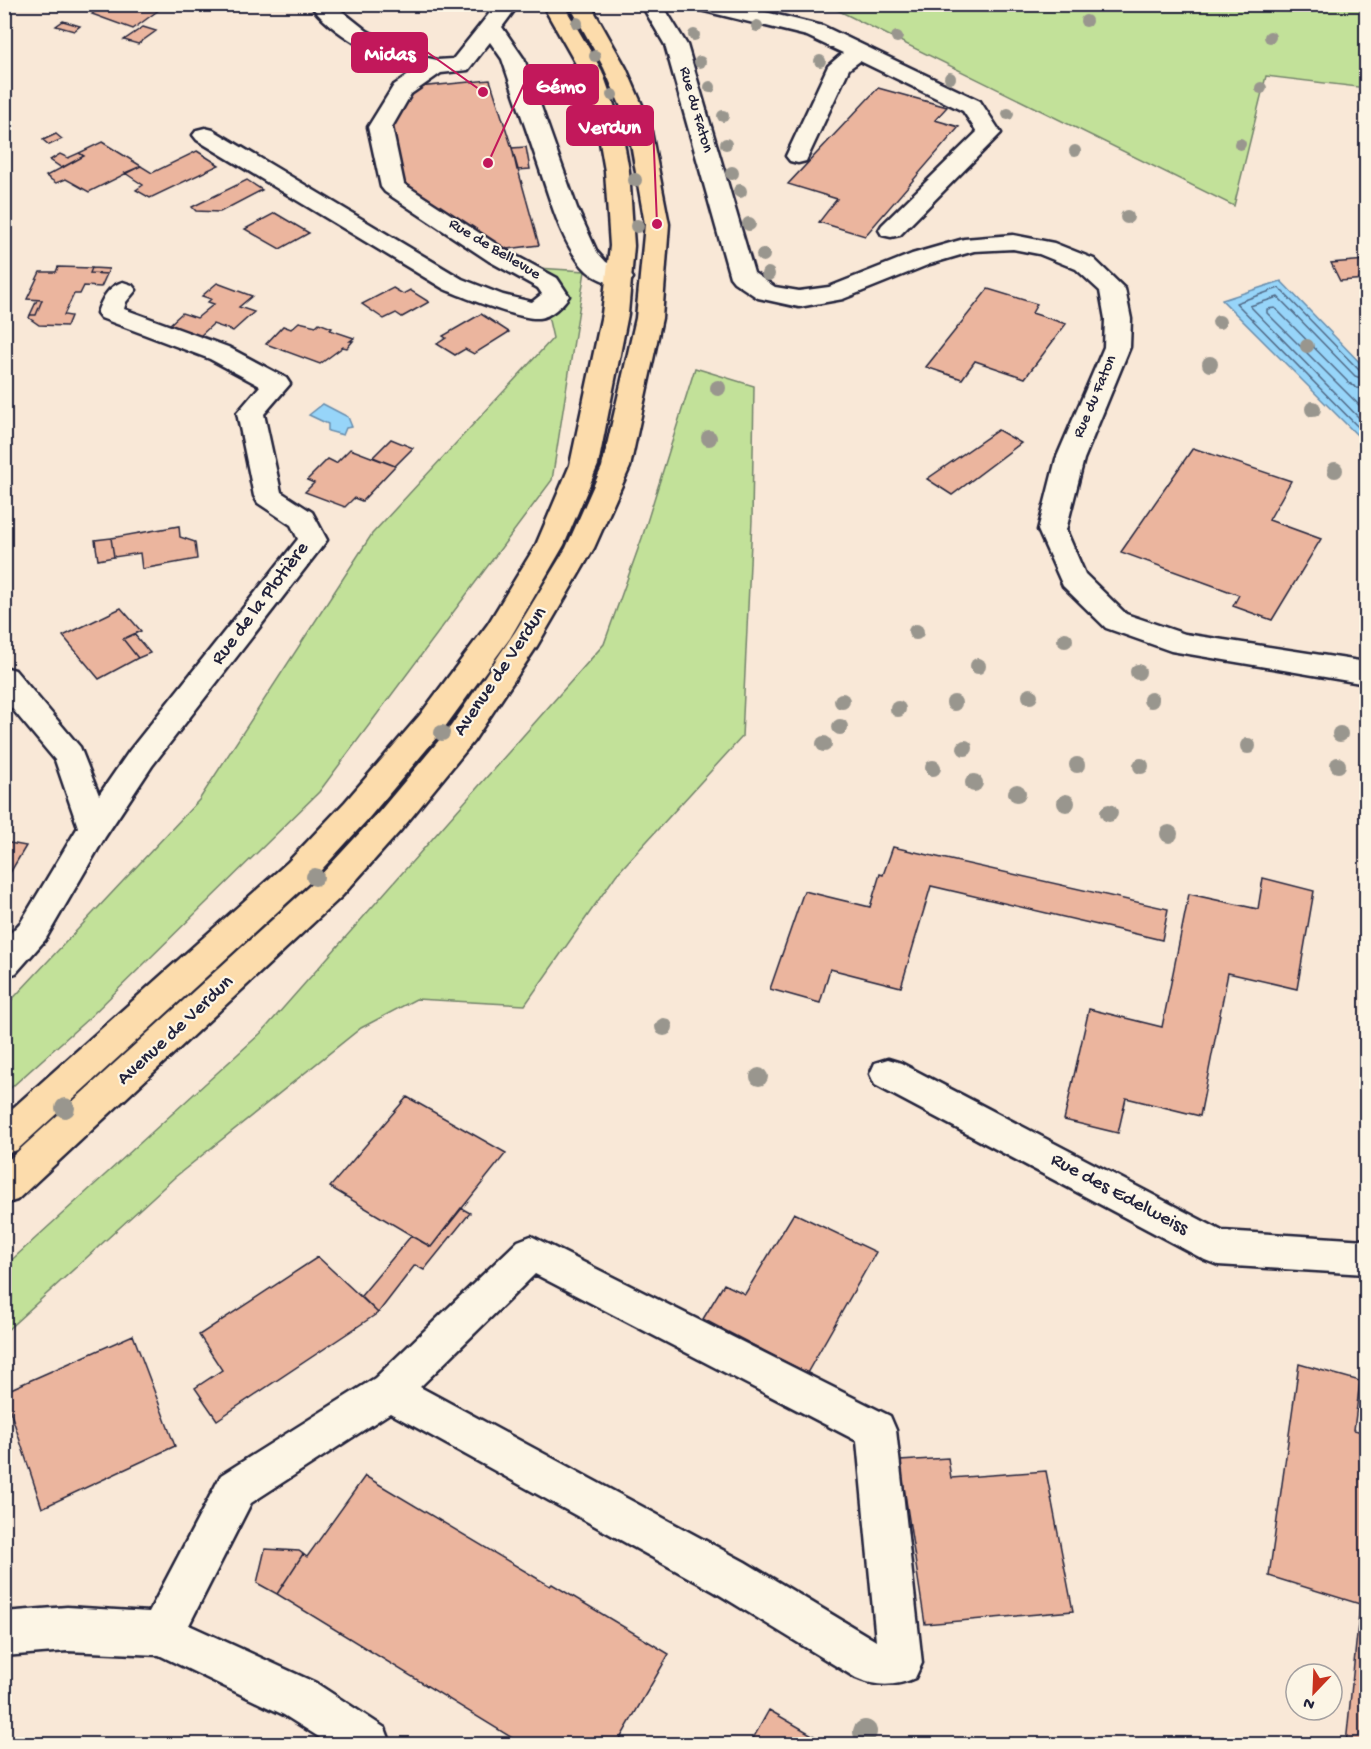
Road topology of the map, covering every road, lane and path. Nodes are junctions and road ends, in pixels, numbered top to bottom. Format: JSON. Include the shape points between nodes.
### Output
{"nodes":[{"id":1,"x":320,"y":4,"type":"edge"},
{"id":2,"x":509,"y":4,"type":"edge"},
{"id":3,"x":552,"y":4,"type":"edge"},
{"id":4,"x":579,"y":4,"type":"edge"},
{"id":5,"x":651,"y":4,"type":"edge"},
{"id":6,"x":704,"y":4,"type":"edge"},
{"id":7,"x":491,"y":27,"type":"junction"},
{"id":8,"x":858,"y":52,"type":"junction"},
{"id":9,"x":436,"y":67,"type":"junction"},
{"id":10,"x":205,"y":135,"type":"dead end"},
{"id":11,"x":798,"y":156,"type":"dead end"},
{"id":12,"x":891,"y":230,"type":"dead end"},
{"id":13,"x":620,"y":278,"type":"junction"},
{"id":14,"x":123,"y":290,"type":"dead end"},
{"id":15,"x":1366,"y":673,"type":"edge"},
{"id":16,"x":4,"y":678,"type":"edge"},
{"id":17,"x":94,"y":828,"type":"junction"},
{"id":18,"x":4,"y":963,"type":"edge"},
{"id":19,"x":888,"y":1074,"type":"dead end"},
{"id":20,"x":4,"y":1139,"type":"edge"},
{"id":21,"x":4,"y":1188,"type":"edge"},
{"id":22,"x":1366,"y":1257,"type":"edge"},
{"id":23,"x":389,"y":1391,"type":"junction"},
{"id":24,"x":4,"y":1634,"type":"edge"},
{"id":25,"x":161,"y":1634,"type":"junction"},
{"id":26,"x":369,"y":1744,"type":"edge"}],
"edges":[{"from":1,"to":9,"type":"street","name":"Rue de Bellevue","via":[[394,57]]},
{"from":2,"to":7,"type":"street","name":"Rue de Bellevue"},
{"from":3,"to":13,"type":"main road","name":"Avenue de Verdun","via":[[591,71],[609,125],[618,171]]},
{"from":4,"to":21,"type":"main road","name":"Avenue de Verdun","via":[[615,68],[638,121],[657,224],[649,318],[616,466],[580,548],[526,639],[462,734],[390,821],[330,887]]},
{"from":5,"to":15,"type":"street","name":"Rue du Faton","via":[[676,45],[743,277],[767,293],[799,299],[834,294],[921,259],[973,244],[1013,242],[1045,248],[1085,264],[1112,289],[1118,319],[1117,347],[1070,459],[1052,530],[1073,579],[1116,621],[1182,644]]},
{"from":6,"to":8,"type":"street","via":[[814,31]]},
{"from":7,"to":9,"type":"street","name":"Rue de Bellevue","via":[[460,65]]},
{"from":7,"to":13,"type":"street","via":[[513,59],[565,208],[586,254],[597,267]]},
{"from":8,"to":11,"type":"street","via":[[839,66]]},
{"from":8,"to":12,"type":"street","via":[[972,106],[989,133]]},
{"from":9,"to":10,"type":"street","name":"Rue de Bellevue","via":[[402,90],[380,127],[393,187],[498,256],[548,283],[556,296],[537,311],[453,284]]},
{"from":13,"to":20,"type":"main road","name":"Avenue de Verdun","via":[[584,465],[550,545],[499,631],[431,723],[300,871]]},
{"from":14,"to":17,"type":"street","name":"Rue de la Plotière","via":[[110,313],[219,352],[277,384],[250,413],[268,496],[302,519],[313,540],[141,758]]},
{"from":16,"to":17,"type":"street","via":[[69,755]]},
{"from":17,"to":18,"type":"street","name":"Rue de la Plotière","via":[[33,931]]},
{"from":19,"to":22,"type":"street","name":"Rue des Edelweiss","via":[[1218,1248]]},
{"from":23,"to":23,"type":"street","via":[[730,1577],[871,1663],[900,1663],[876,1430],[531,1253]]},
{"from":23,"to":25,"type":"street","via":[[237,1489]]},
{"from":24,"to":25,"type":"street","via":[[68,1629]]},
{"from":25,"to":26,"type":"street","via":[[300,1699]]}]}
